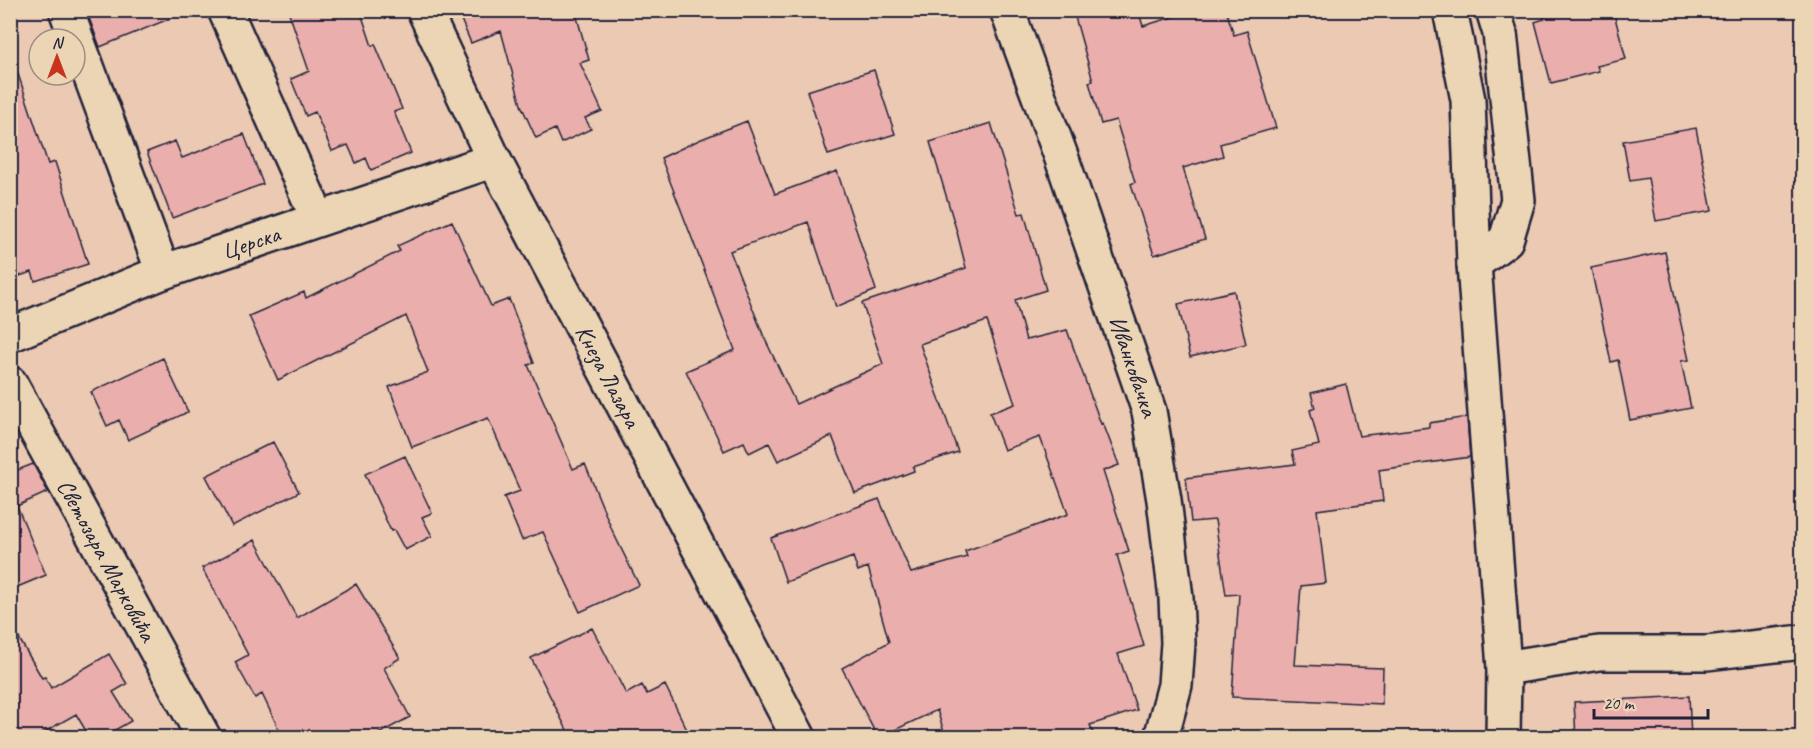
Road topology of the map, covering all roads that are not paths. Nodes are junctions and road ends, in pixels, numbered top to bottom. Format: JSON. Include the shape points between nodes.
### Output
{"nodes":[{"id":1,"x":66,"y":10,"type":"edge"},
{"id":2,"x":225,"y":10,"type":"edge"},
{"id":3,"x":424,"y":10,"type":"edge"},
{"id":4,"x":1007,"y":10,"type":"edge"},
{"id":5,"x":1450,"y":10,"type":"edge"},
{"id":6,"x":1493,"y":10,"type":"edge"},
{"id":7,"x":494,"y":160,"type":"junction"},
{"id":8,"x":318,"y":219,"type":"junction"},
{"id":9,"x":1474,"y":264,"type":"junction"},
{"id":10,"x":163,"y":272,"type":"junction"},
{"id":11,"x":10,"y":335,"type":"edge"},
{"id":12,"x":10,"y":383,"type":"edge"},
{"id":13,"x":1803,"y":642,"type":"edge"},
{"id":14,"x":1504,"y":668,"type":"junction"},
{"id":15,"x":204,"y":738,"type":"edge"},
{"id":16,"x":799,"y":738,"type":"edge"},
{"id":17,"x":1161,"y":738,"type":"edge"},
{"id":18,"x":1503,"y":738,"type":"edge"}],
"edges":[{"from":1,"to":10,"type":"street"},
{"from":2,"to":8,"type":"street"},
{"from":3,"to":7,"type":"street","name":"Кнеза Лазара"},
{"from":4,"to":17,"type":"street","name":"Иванковачка","via":[[1149,411],[1164,500],[1178,643],[1175,686]]},
{"from":5,"to":9,"type":"street","via":[[1468,100]]},
{"from":6,"to":9,"type":"street","via":[[1500,33],[1518,200],[1506,240]]},
{"from":7,"to":8,"type":"street","name":"Церска"},
{"from":7,"to":16,"type":"street","name":"Кнеза Лазара"},
{"from":8,"to":10,"type":"street","name":"Церска"},
{"from":9,"to":14,"type":"street"},
{"from":10,"to":11,"type":"street","name":"Церска"},
{"from":12,"to":15,"type":"street","name":"Светозара Марковића"},
{"from":13,"to":14,"type":"street","via":[[1707,653],[1599,653]]},
{"from":14,"to":18,"type":"street"}]}
